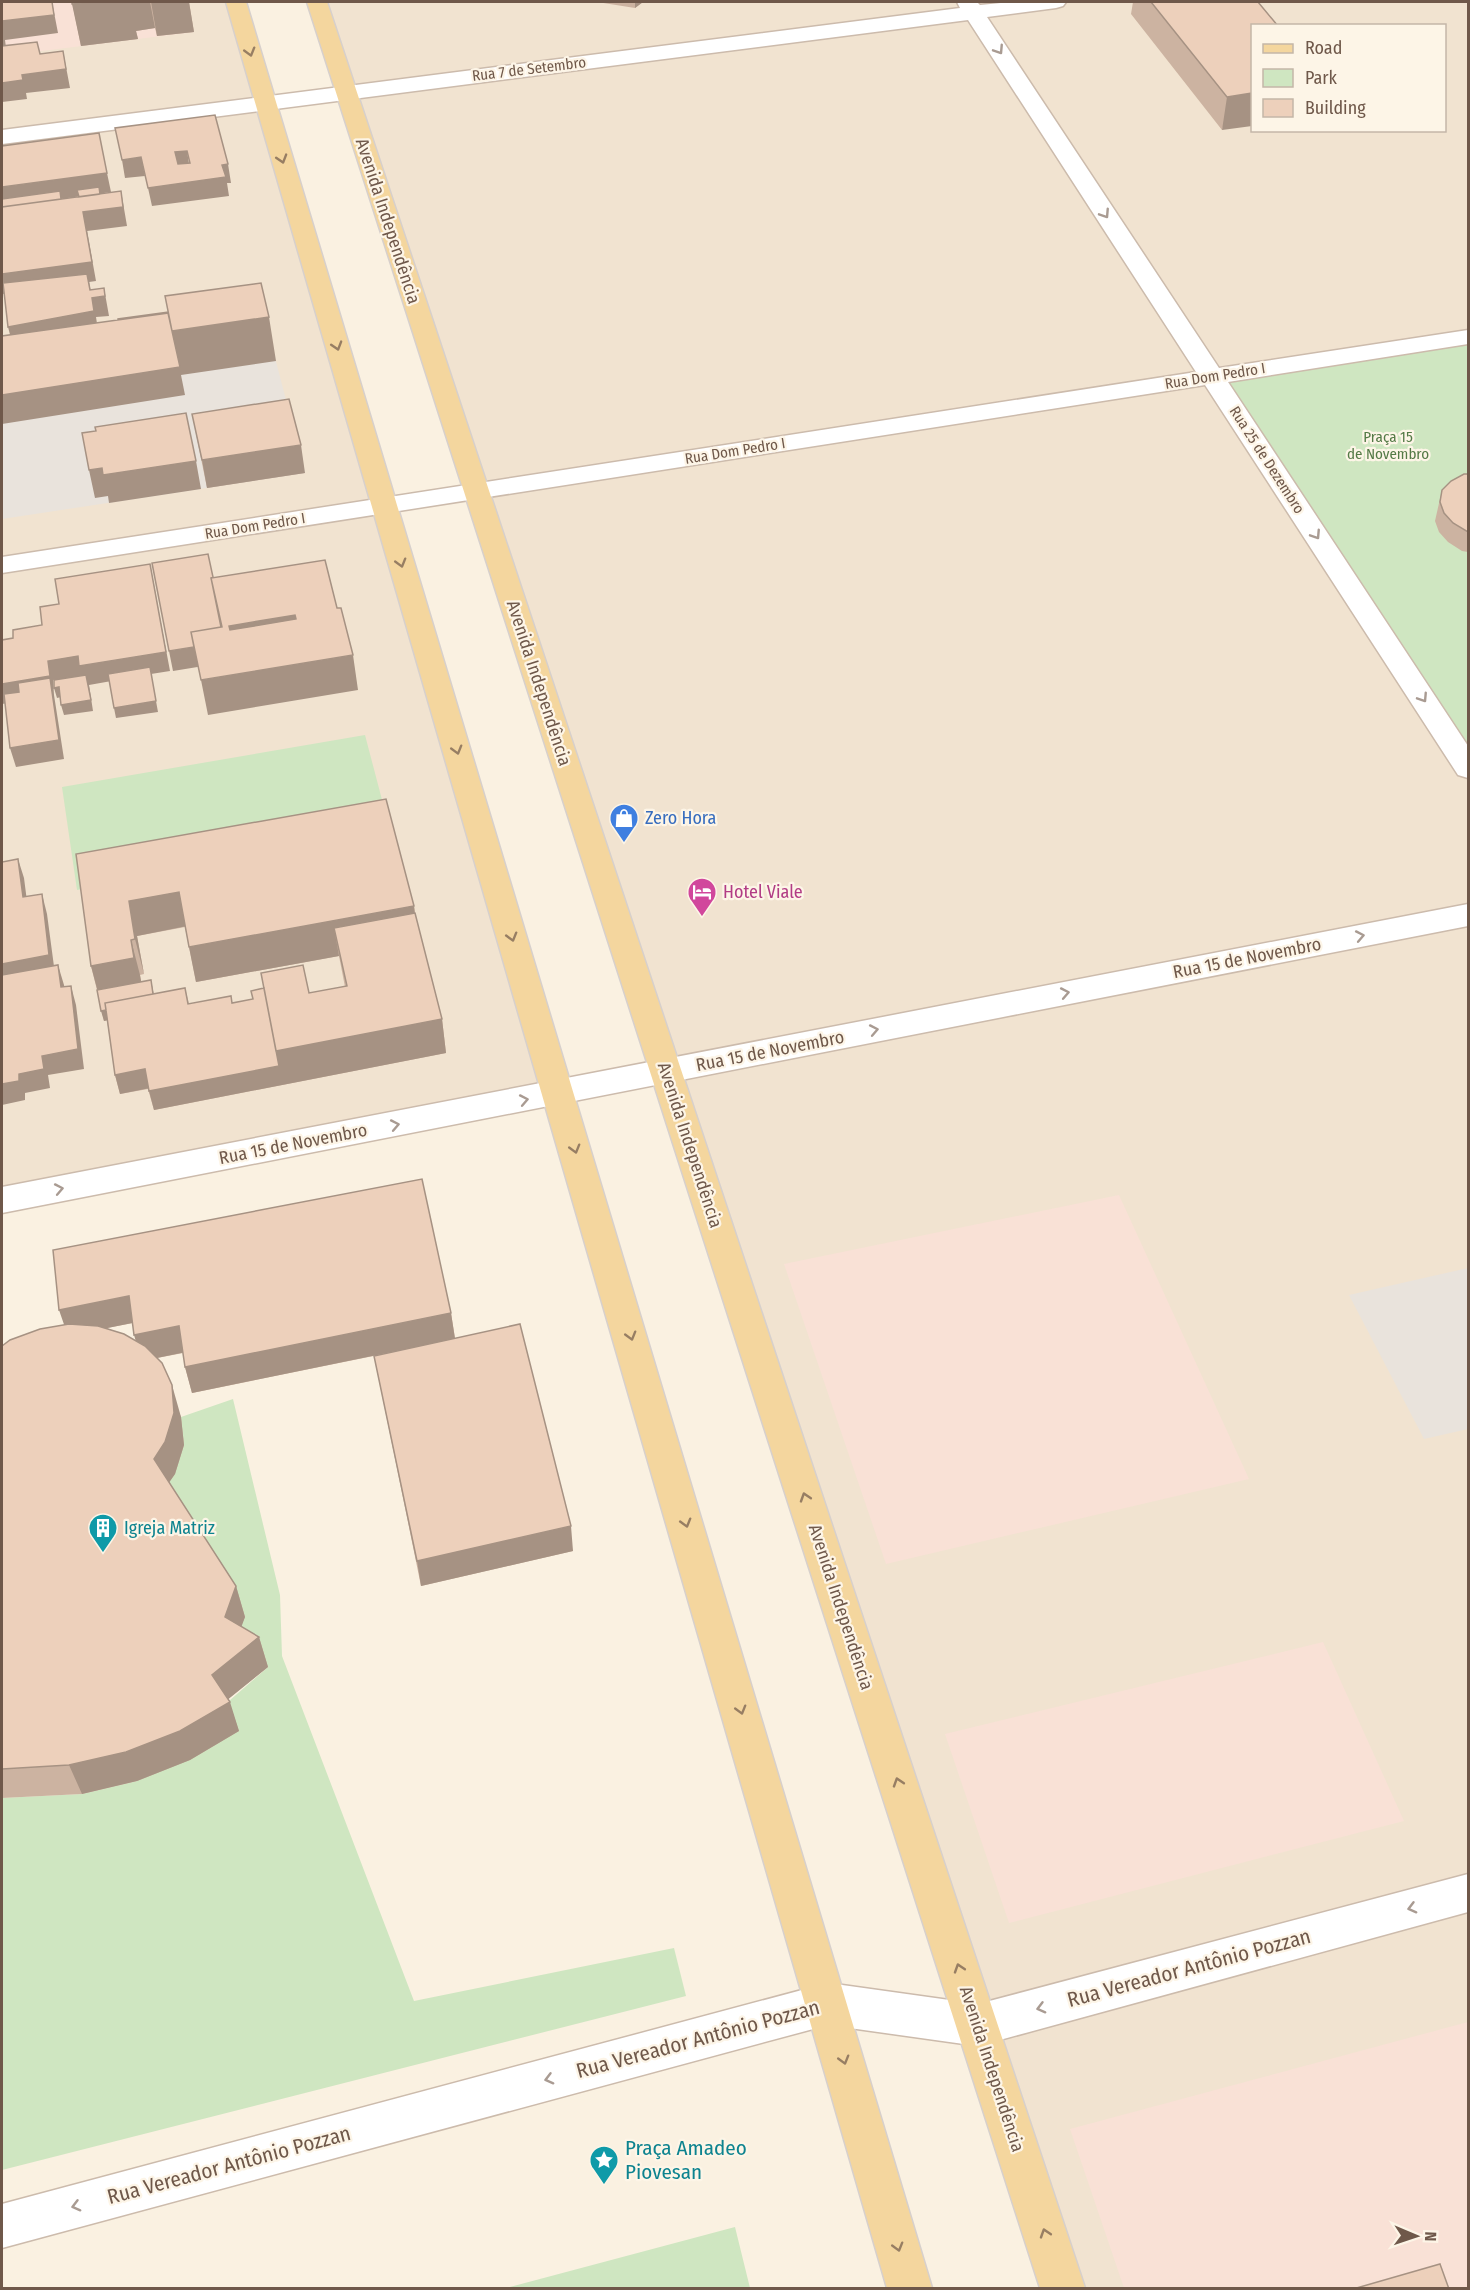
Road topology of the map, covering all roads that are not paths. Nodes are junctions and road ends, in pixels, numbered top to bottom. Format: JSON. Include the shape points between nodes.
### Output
{"nodes":[{"id":1,"x":236,"y":2,"type":"edge"},
{"id":2,"x":317,"y":2,"type":"edge"},
{"id":3,"x":1056,"y":2,"type":"edge"},
{"id":4,"x":970,"y":7,"type":"edge"},
{"id":5,"x":346,"y":93,"type":"junction"},
{"id":6,"x":265,"y":103,"type":"junction"},
{"id":7,"x":2,"y":137,"type":"edge"},
{"id":8,"x":1468,"y":337,"type":"edge"},
{"id":9,"x":1212,"y":377,"type":"junction"},
{"id":10,"x":477,"y":491,"type":"junction"},
{"id":11,"x":385,"y":506,"type":"junction"},
{"id":12,"x":2,"y":565,"type":"edge"},
{"id":13,"x":1468,"y":768,"type":"edge"},
{"id":14,"x":1468,"y":915,"type":"edge"},
{"id":15,"x":666,"y":1071,"type":"junction"},
{"id":16,"x":559,"y":1093,"type":"junction"},
{"id":17,"x":2,"y":1200,"type":"edge"},
{"id":18,"x":1468,"y":1893,"type":"edge"},
{"id":19,"x":828,"y":2004,"type":"junction"},
{"id":20,"x":978,"y":2025,"type":"junction"},
{"id":21,"x":2,"y":2226,"type":"edge"},
{"id":22,"x":910,"y":2289,"type":"edge"},
{"id":23,"x":1063,"y":2289,"type":"edge"}],
"edges":[{"from":1,"to":6,"type":"main road","one_way":true},
{"from":2,"to":5,"type":"main road","name":"Avenida Independência"},
{"from":3,"to":4,"type":"street","name":"Rua 7 de Setembro"},
{"from":4,"to":5,"type":"street","name":"Rua 7 de Setembro"},
{"from":4,"to":9,"type":"street","name":"Rua 25 de Dezembro","one_way":true},
{"from":5,"to":6,"type":"street","name":"Rua 7 de Setembro"},
{"from":5,"to":10,"type":"main road","name":"Avenida Independência"},
{"from":6,"to":7,"type":"street","name":"Rua 7 de Setembro"},
{"from":6,"to":11,"type":"main road","one_way":true},
{"from":8,"to":9,"type":"street","name":"Rua Dom Pedro I"},
{"from":9,"to":10,"type":"street","name":"Rua Dom Pedro I"},
{"from":9,"to":13,"type":"street","name":"Rua 25 de Dezembro","one_way":true},
{"from":10,"to":11,"type":"street","name":"Rua Dom Pedro I"},
{"from":10,"to":15,"type":"main road","name":"Avenida Independência"},
{"from":11,"to":12,"type":"street","name":"Rua Dom Pedro I"},
{"from":11,"to":16,"type":"main road","one_way":true},
{"from":15,"to":14,"type":"street","name":"Rua 15 de Novembro","one_way":true},
{"from":15,"to":16,"type":"street","name":"Rua 15 de Novembro"},
{"from":20,"to":15,"type":"main road","name":"Avenida Independência","one_way":true},
{"from":17,"to":16,"type":"street","name":"Rua 15 de Novembro","one_way":true},
{"from":16,"to":19,"type":"main road","one_way":true},
{"from":18,"to":20,"type":"street","name":"Rua Vereador Antônio Pozzan","one_way":true},
{"from":19,"to":20,"type":"street","name":"Rua Vereador Antônio Pozzan"},
{"from":19,"to":21,"type":"street","name":"Rua Vereador Antônio Pozzan","one_way":true},
{"from":19,"to":22,"type":"main road","one_way":true},
{"from":23,"to":20,"type":"main road","name":"Avenida Independência","one_way":true}]}
